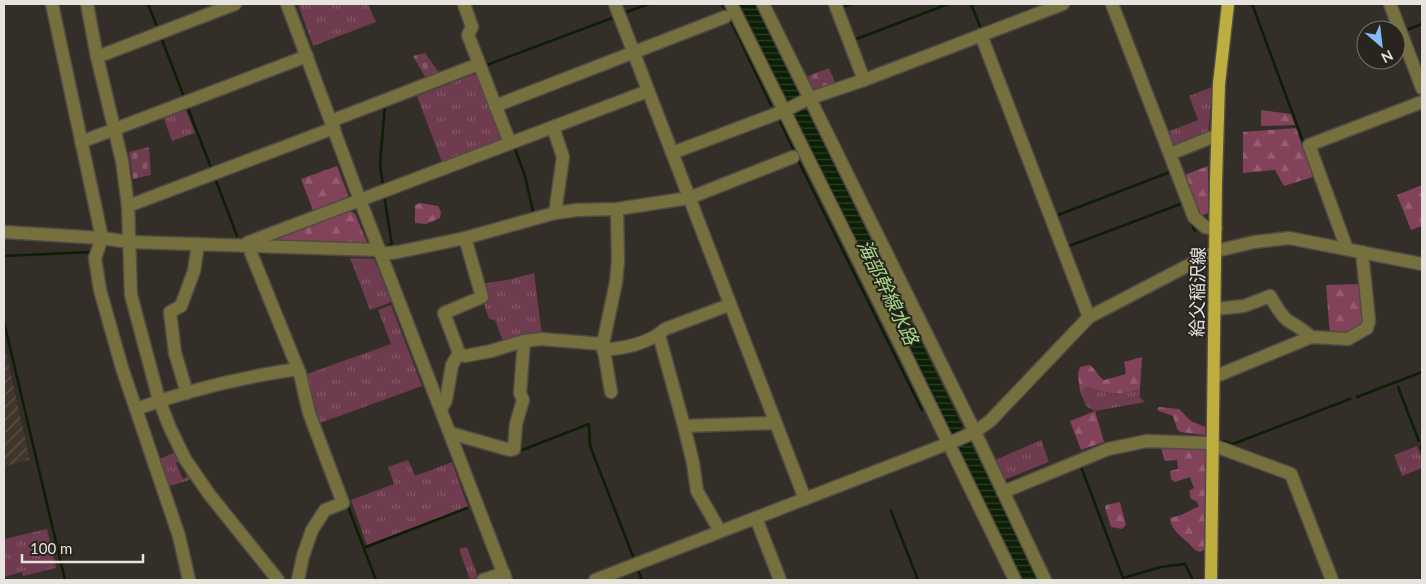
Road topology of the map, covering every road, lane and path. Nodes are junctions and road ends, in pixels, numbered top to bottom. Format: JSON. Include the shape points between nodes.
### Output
{"nodes":[{"id":1,"x":52,"y":4,"type":"edge"},
{"id":2,"x":87,"y":4,"type":"edge"},
{"id":3,"x":235,"y":4,"type":"edge"},
{"id":4,"x":288,"y":4,"type":"edge"},
{"id":5,"x":464,"y":4,"type":"edge"},
{"id":6,"x":615,"y":4,"type":"edge"},
{"id":7,"x":731,"y":4,"type":"edge"},
{"id":8,"x":763,"y":4,"type":"edge"},
{"id":9,"x":835,"y":4,"type":"edge"},
{"id":10,"x":1063,"y":4,"type":"edge"},
{"id":11,"x":1112,"y":4,"type":"edge"},
{"id":12,"x":1228,"y":4,"type":"edge"},
{"id":13,"x":1390,"y":4,"type":"edge"},
{"id":14,"x":725,"y":17,"type":"dead end"},
{"id":15,"x":981,"y":35,"type":"junction"},
{"id":16,"x":634,"y":53,"type":"junction"},
{"id":17,"x":307,"y":56,"type":"junction"},
{"id":18,"x":97,"y":57,"type":"junction"},
{"id":19,"x":479,"y":64,"type":"junction"},
{"id":20,"x":864,"y":80,"type":"junction"},
{"id":21,"x":1422,"y":88,"type":"edge"},
{"id":22,"x":648,"y":91,"type":"junction"},
{"id":23,"x":809,"y":99,"type":"junction"},
{"id":24,"x":1422,"y":102,"type":"edge"},
{"id":25,"x":495,"y":106,"type":"junction"},
{"id":26,"x":784,"y":111,"type":"junction"},
{"id":27,"x":332,"y":124,"type":"junction"},
{"id":28,"x":553,"y":127,"type":"junction"},
{"id":29,"x":116,"y":129,"type":"junction"},
{"id":30,"x":1217,"y":135,"type":"junction"},
{"id":31,"x":81,"y":142,"type":"junction"},
{"id":32,"x":510,"y":143,"type":"junction"},
{"id":33,"x":672,"y":153,"type":"junction"},
{"id":34,"x":1170,"y":154,"type":"junction"},
{"id":35,"x":793,"y":157,"type":"dead end"},
{"id":36,"x":689,"y":198,"type":"junction"},
{"id":37,"x":360,"y":200,"type":"junction"},
{"id":38,"x":128,"y":206,"type":"junction"},
{"id":39,"x":617,"y":209,"type":"junction"},
{"id":40,"x":555,"y":213,"type":"junction"},
{"id":41,"x":1216,"y":229,"type":"junction"},
{"id":42,"x":4,"y":232,"type":"edge"},
{"id":43,"x":102,"y":238,"type":"junction"},
{"id":44,"x":465,"y":238,"type":"junction"},
{"id":45,"x":129,"y":242,"type":"junction"},
{"id":46,"x":198,"y":244,"type":"junction"},
{"id":47,"x":248,"y":246,"type":"junction"},
{"id":48,"x":1347,"y":249,"type":"junction"},
{"id":49,"x":1216,"y":251,"type":"junction"},
{"id":50,"x":381,"y":252,"type":"junction"},
{"id":51,"x":1362,"y":252,"type":"junction"},
{"id":52,"x":1422,"y":264,"type":"edge"},
{"id":53,"x":729,"y":305,"type":"junction"},
{"id":54,"x":1215,"y":309,"type":"junction"},
{"id":55,"x":1089,"y":317,"type":"junction"},
{"id":56,"x":659,"y":335,"type":"junction"},
{"id":57,"x":1311,"y":337,"type":"junction"},
{"id":58,"x":524,"y":341,"type":"junction"},
{"id":59,"x":603,"y":347,"type":"junction"},
{"id":60,"x":459,"y":353,"type":"junction"},
{"id":61,"x":298,"y":369,"type":"junction"},
{"id":62,"x":1214,"y":377,"type":"junction"},
{"id":63,"x":611,"y":392,"type":"dead end"},
{"id":64,"x":187,"y":393,"type":"junction"},
{"id":65,"x":159,"y":400,"type":"junction"},
{"id":66,"x":441,"y":408,"type":"junction"},
{"id":67,"x":136,"y":409,"type":"junction"},
{"id":68,"x":775,"y":423,"type":"junction"},
{"id":69,"x":684,"y":426,"type":"junction"},
{"id":70,"x":973,"y":432,"type":"junction"},
{"id":71,"x":450,"y":434,"type":"junction"},
{"id":72,"x":950,"y":443,"type":"junction"},
{"id":73,"x":1213,"y":446,"type":"junction"},
{"id":74,"x":1003,"y":492,"type":"junction"},
{"id":75,"x":805,"y":499,"type":"junction"},
{"id":76,"x":756,"y":518,"type":"junction"},
{"id":77,"x":720,"y":532,"type":"junction"},
{"id":78,"x":505,"y":576,"type":"edge"},
{"id":79,"x":1327,"y":579,"type":"edge"},
{"id":80,"x":189,"y":580,"type":"edge"},
{"id":81,"x":278,"y":580,"type":"edge"},
{"id":82,"x":298,"y":580,"type":"edge"},
{"id":83,"x":483,"y":580,"type":"edge"},
{"id":84,"x":595,"y":580,"type":"edge"},
{"id":85,"x":780,"y":580,"type":"edge"},
{"id":86,"x":1015,"y":580,"type":"edge"},
{"id":87,"x":1045,"y":580,"type":"edge"},
{"id":88,"x":1211,"y":580,"type":"edge"}],
"edges":[{"from":1,"to":31,"type":"street"},
{"from":2,"to":18,"type":"street"},
{"from":3,"to":18,"type":"street"},
{"from":4,"to":17,"type":"street"},
{"from":5,"to":19,"type":"street","via":[[472,27],[468,35]]},
{"from":6,"to":16,"type":"street"},
{"from":7,"to":26,"type":"street"},
{"from":8,"to":23,"type":"street"},
{"from":9,"to":20,"type":"street"},
{"from":10,"to":15,"type":"street"},
{"from":11,"to":34,"type":"street"},
{"from":12,"to":30,"type":"main road","name":"給父稲沢線"},
{"from":13,"to":21,"type":"street"},
{"from":14,"to":16,"type":"street"},
{"from":15,"to":20,"type":"street"},
{"from":15,"to":55,"type":"street"},
{"from":16,"to":22,"type":"street"},
{"from":16,"to":25,"type":"street"},
{"from":17,"to":27,"type":"street"},
{"from":17,"to":29,"type":"street"},
{"from":18,"to":29,"type":"street"},
{"from":19,"to":25,"type":"street"},
{"from":19,"to":27,"type":"street"},
{"from":20,"to":23,"type":"street"},
{"from":22,"to":28,"type":"street"},
{"from":22,"to":33,"type":"street"},
{"from":23,"to":26,"type":"street"},
{"from":23,"to":70,"type":"street"},
{"from":24,"to":48,"type":"street","via":[[1309,145]]},
{"from":25,"to":32,"type":"street"},
{"from":26,"to":33,"type":"street"},
{"from":26,"to":72,"type":"street"},
{"from":27,"to":37,"type":"street"},
{"from":27,"to":38,"type":"street"},
{"from":28,"to":32,"type":"street"},
{"from":28,"to":40,"type":"street","via":[[564,157]]},
{"from":29,"to":31,"type":"street"},
{"from":29,"to":38,"type":"street"},
{"from":30,"to":34,"type":"street"},
{"from":30,"to":41,"type":"main road","name":"給父稲沢線"},
{"from":31,"to":43,"type":"street"},
{"from":32,"to":37,"type":"street"},
{"from":33,"to":36,"type":"street"},
{"from":34,"to":41,"type":"street","via":[[1194,217],[1205,227]]},
{"from":35,"to":36,"type":"street"},
{"from":36,"to":39,"type":"street"},
{"from":36,"to":53,"type":"street"},
{"from":37,"to":47,"type":"street","via":[[249,242]]},
{"from":37,"to":50,"type":"street"},
{"from":38,"to":45,"type":"street"},
{"from":39,"to":40,"type":"street"},
{"from":39,"to":59,"type":"street","via":[[616,282]]},
{"from":40,"to":44,"type":"street"},
{"from":41,"to":49,"type":"main road","name":"給父稲沢線"},
{"from":42,"to":43,"type":"street"},
{"from":43,"to":45,"type":"street"},
{"from":43,"to":67,"type":"street","via":[[95,258],[100,290]]},
{"from":44,"to":50,"type":"street","via":[[398,252]]},
{"from":44,"to":60,"type":"street","via":[[482,297],[444,313]]},
{"from":45,"to":46,"type":"street"},
{"from":45,"to":65,"type":"street","via":[[131,295]]},
{"from":46,"to":47,"type":"street"},
{"from":46,"to":64,"type":"street","via":[[194,271],[181,306],[170,312],[175,353]]},
{"from":47,"to":50,"type":"street"},
{"from":47,"to":61,"type":"street"},
{"from":48,"to":49,"type":"street","via":[[1289,238]]},
{"from":48,"to":51,"type":"street"},
{"from":49,"to":54,"type":"main road","name":"給父稲沢線"},
{"from":49,"to":55,"type":"street"},
{"from":50,"to":66,"type":"street"},
{"from":51,"to":52,"type":"street"},
{"from":51,"to":57,"type":"street","via":[[1367,328],[1348,339]]},
{"from":53,"to":56,"type":"street","via":[[665,329]]},
{"from":53,"to":68,"type":"street"},
{"from":54,"to":57,"type":"street","via":[[1244,306],[1270,296],[1288,320]]},
{"from":54,"to":62,"type":"main road","name":"給父稲沢線"},
{"from":55,"to":70,"type":"street","via":[[990,421]]},
{"from":56,"to":59,"type":"street","via":[[629,347]]},
{"from":56,"to":69,"type":"street"},
{"from":57,"to":62,"type":"street"},
{"from":58,"to":59,"type":"street","via":[[541,339]]},
{"from":58,"to":60,"type":"street","via":[[465,356]]},
{"from":58,"to":71,"type":"street","via":[[520,393],[523,400],[514,448],[510,450]]},
{"from":59,"to":63,"type":"street"},
{"from":60,"to":66,"type":"street","via":[[452,364],[446,400]]},
{"from":61,"to":64,"type":"street","via":[[260,374]]},
{"from":61,"to":82,"type":"street","via":[[309,412],[344,502],[325,510],[312,530]]},
{"from":62,"to":73,"type":"main road","name":"給父稲沢線"},
{"from":64,"to":65,"type":"street"},
{"from":65,"to":67,"type":"street"},
{"from":65,"to":81,"type":"street","via":[[185,459]]},
{"from":66,"to":71,"type":"street"},
{"from":67,"to":80,"type":"street","via":[[179,536]]},
{"from":68,"to":69,"type":"street"},
{"from":68,"to":75,"type":"street"},
{"from":69,"to":77,"type":"street","via":[[698,491]]},
{"from":70,"to":72,"type":"street"},
{"from":70,"to":74,"type":"street"},
{"from":71,"to":78,"type":"street"},
{"from":72,"to":75,"type":"street"},
{"from":72,"to":86,"type":"street"},
{"from":73,"to":74,"type":"street","via":[[1207,443],[1147,441],[1108,449]]},
{"from":73,"to":79,"type":"street","via":[[1292,474]]},
{"from":73,"to":88,"type":"main road","name":"給父稲沢線"},
{"from":74,"to":87,"type":"street"},
{"from":75,"to":76,"type":"street"},
{"from":76,"to":77,"type":"street"},
{"from":76,"to":85,"type":"street"},
{"from":77,"to":84,"type":"street"},
{"from":78,"to":83,"type":"street"}]}
